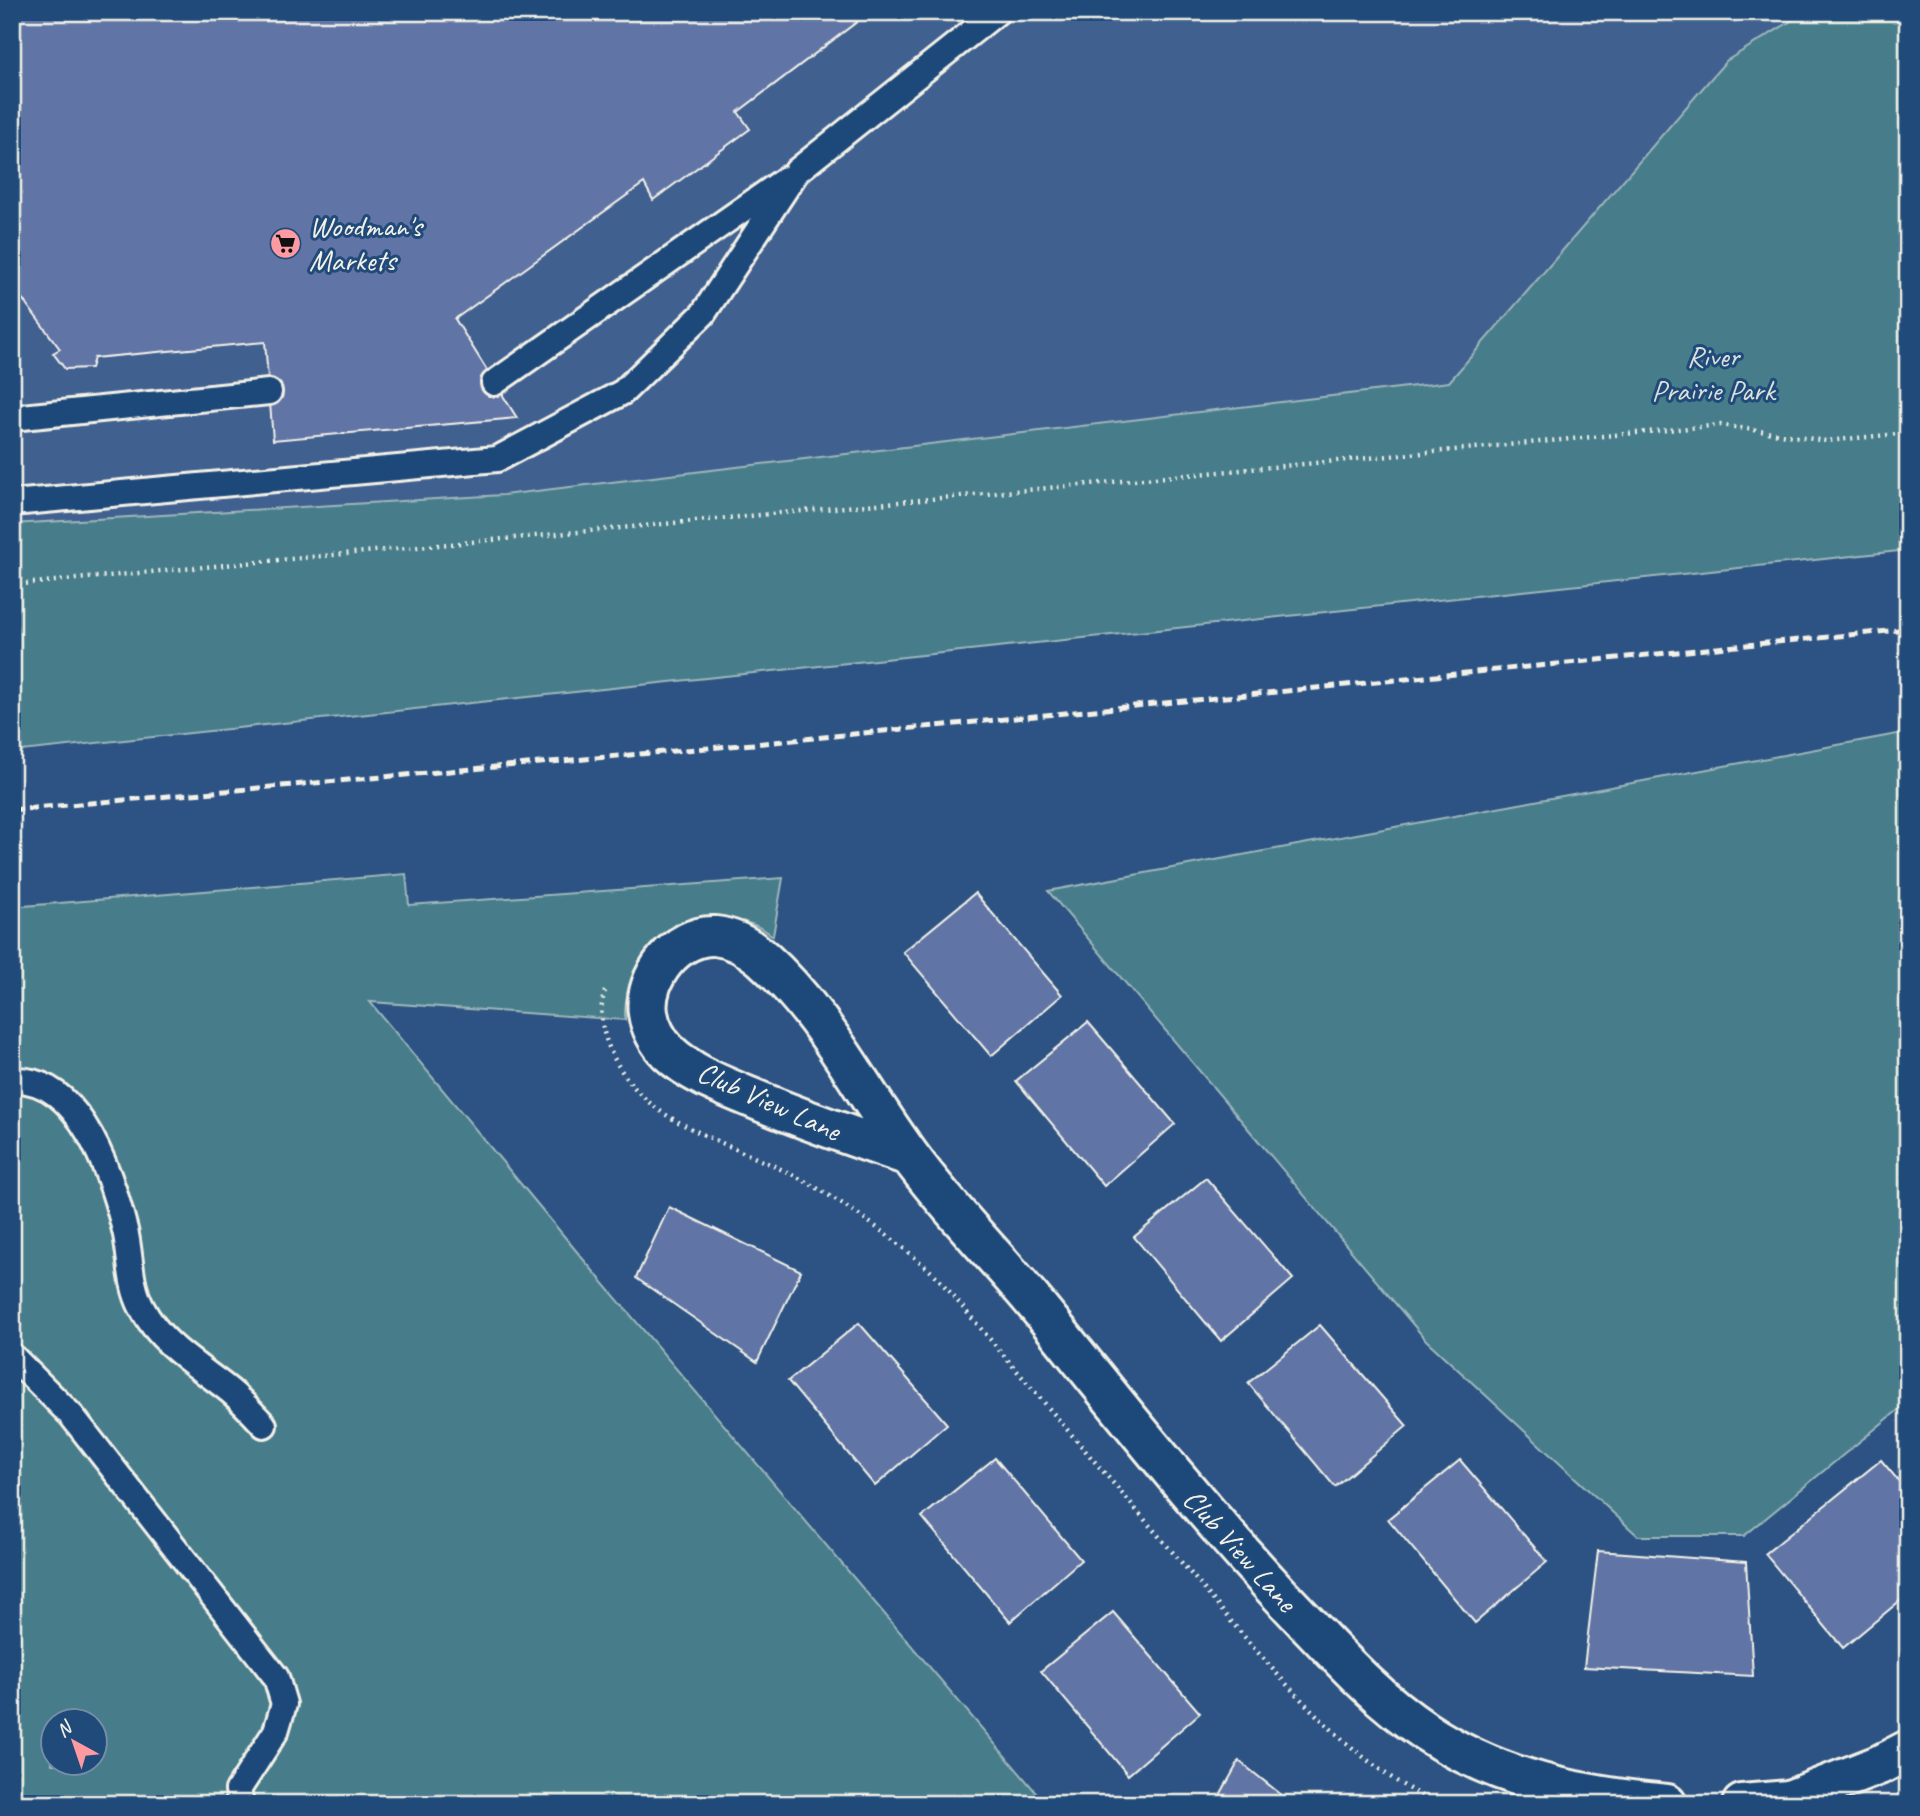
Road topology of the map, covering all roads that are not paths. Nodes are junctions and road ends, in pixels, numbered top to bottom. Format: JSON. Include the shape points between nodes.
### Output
{"nodes":[{"id":1,"x":997,"y":12,"type":"edge"},
{"id":2,"x":797,"y":171,"type":"junction"},
{"id":3,"x":494,"y":383,"type":"dead end"},
{"id":4,"x":269,"y":392,"type":"dead end"},
{"id":5,"x":12,"y":418,"type":"edge"},
{"id":6,"x":12,"y":503,"type":"edge"},
{"id":7,"x":12,"y":1080,"type":"edge"},
{"id":8,"x":909,"y":1156,"type":"junction"},
{"id":9,"x":12,"y":1356,"type":"edge"},
{"id":10,"x":264,"y":1424,"type":"dead end"},
{"id":11,"x":1908,"y":1750,"type":"edge"},
{"id":12,"x":241,"y":1804,"type":"edge"},
{"id":13,"x":1667,"y":1804,"type":"edge"},
{"id":14,"x":1742,"y":1804,"type":"edge"}],
"edges":[{"from":1,"to":2,"type":"lane"},
{"from":2,"to":3,"type":"lane"},
{"from":2,"to":6,"type":"lane","via":[[703,314],[623,392],[497,459]]},
{"from":4,"to":5,"type":"lane"},
{"from":7,"to":10,"type":"lane","via":[[38,1085],[60,1097],[77,1115],[93,1138],[112,1184],[142,1307],[177,1351]]},
{"from":8,"to":8,"type":"street","name":"Club View Lane","via":[[804,1001],[761,957],[741,943],[712,936],[682,946],[662,962],[650,986],[648,1011],[654,1034],[667,1051],[721,1085],[814,1124]]},
{"from":8,"to":13,"type":"street","name":"Club View Lane","via":[[1175,1477],[1372,1692],[1426,1732],[1525,1779],[1601,1797]]},
{"from":9,"to":12,"type":"lane","via":[[72,1416],[276,1677],[284,1704],[276,1731],[238,1790]]},
{"from":11,"to":14,"type":"street","via":[[1789,1800]]}]}
